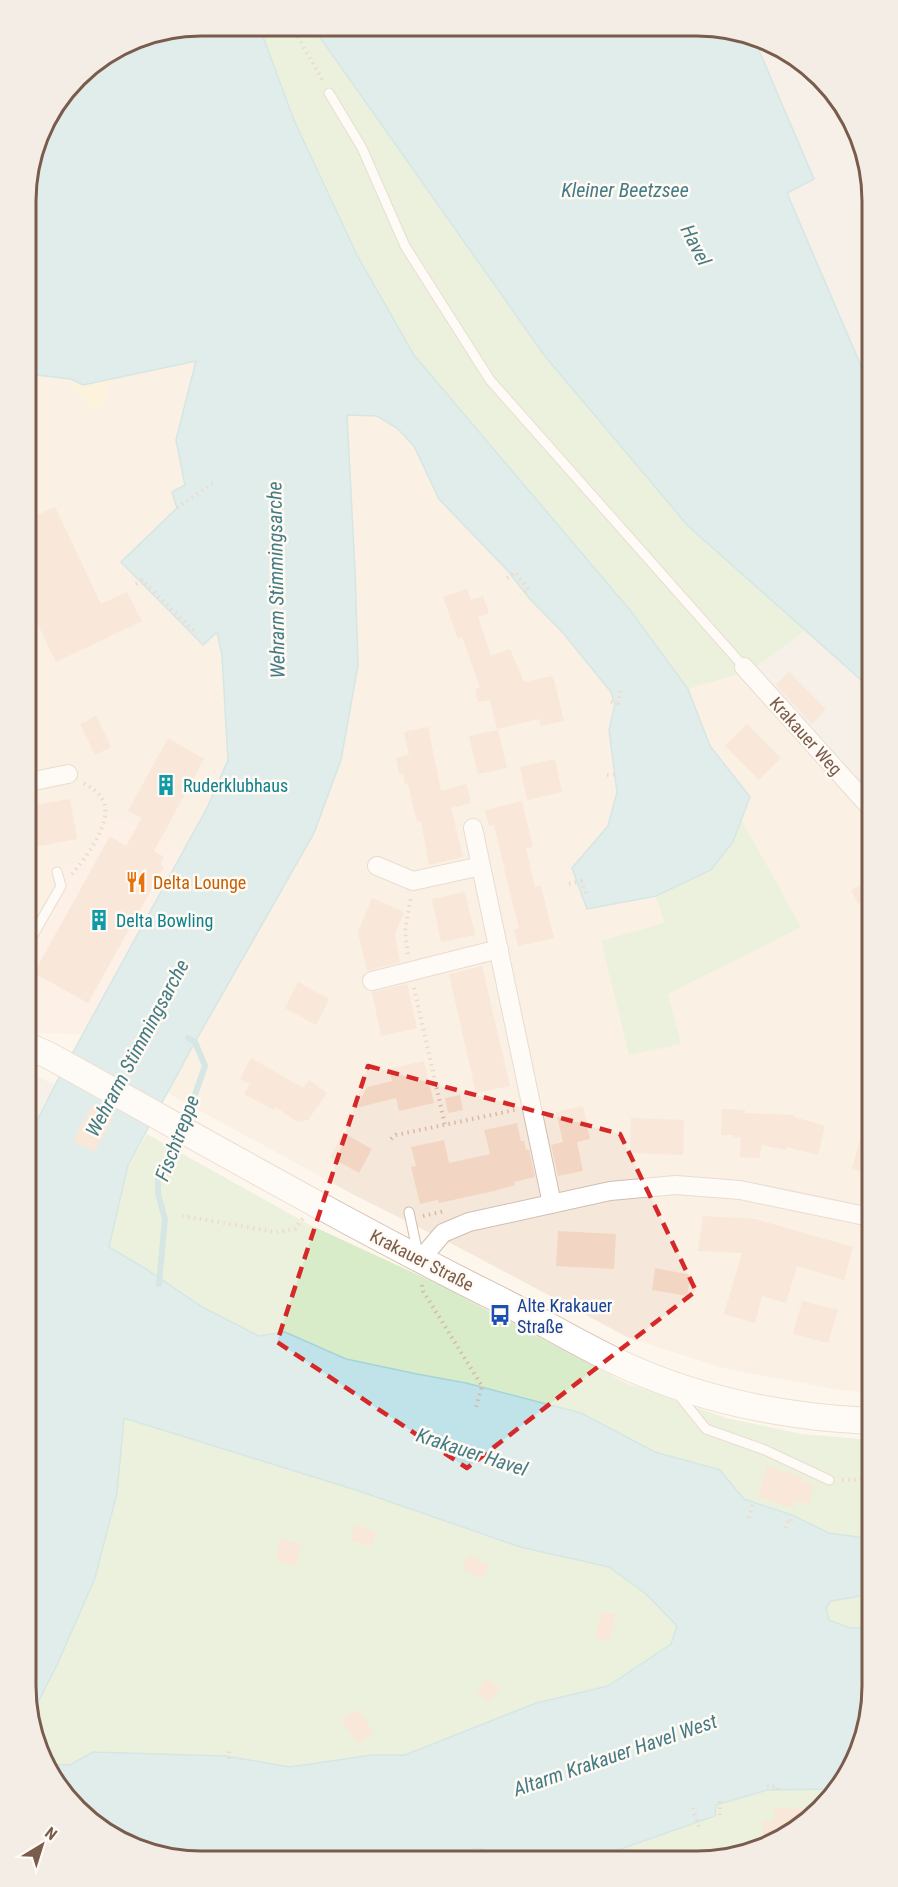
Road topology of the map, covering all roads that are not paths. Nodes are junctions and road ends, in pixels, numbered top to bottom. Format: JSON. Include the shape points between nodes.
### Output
{"nodes":[{"id":1,"x":329,"y":93,"type":"road end"},
{"id":2,"x":744,"y":667,"type":"joint"},
{"id":3,"x":68,"y":774,"type":"road end"},
{"id":4,"x":36,"y":781,"type":"edge"},
{"id":5,"x":862,"y":798,"type":"edge"},
{"id":6,"x":473,"y":828,"type":"dead end"},
{"id":7,"x":377,"y":866,"type":"dead end"},
{"id":8,"x":481,"y":866,"type":"junction"},
{"id":9,"x":57,"y":872,"type":"dead end"},
{"id":10,"x":36,"y":930,"type":"edge"},
{"id":11,"x":499,"y":949,"type":"junction"},
{"id":12,"x":372,"y":981,"type":"dead end"},
{"id":13,"x":39,"y":1051,"type":"edge"},
{"id":14,"x":552,"y":1204,"type":"junction"},
{"id":15,"x":409,"y":1212,"type":"dead end"},
{"id":16,"x":862,"y":1215,"type":"edge"},
{"id":17,"x":420,"y":1260,"type":"junction"},
{"id":18,"x":670,"y":1384,"type":"junction"},
{"id":19,"x":862,"y":1421,"type":"edge"},
{"id":20,"x":829,"y":1480,"type":"road end"}],
"edges":[{"from":1,"to":2,"type":"lane","via":[[362,148],[405,246],[490,380]]},
{"from":2,"to":5,"type":"street","name":"Krakauer Weg"},
{"from":3,"to":4,"type":"street"},
{"from":6,"to":8,"type":"street"},
{"from":7,"to":8,"type":"street","via":[[413,881]]},
{"from":8,"to":11,"type":"street"},
{"from":9,"to":10,"type":"lane","via":[[61,886]]},
{"from":11,"to":12,"type":"street"},
{"from":11,"to":14,"type":"street"},
{"from":13,"to":17,"type":"main road","name":"Krakauer Straße"},
{"from":14,"to":16,"type":"street","via":[[610,1191],[676,1185],[740,1190]]},
{"from":14,"to":17,"type":"street","via":[[469,1222],[443,1233]]},
{"from":15,"to":17,"type":"lane"},
{"from":17,"to":18,"type":"main road","name":"Krakauer Straße","via":[[611,1359]]},
{"from":18,"to":19,"type":"main road","name":"Krakauer Straße","via":[[774,1412]]},
{"from":18,"to":20,"type":"lane","via":[[706,1429],[765,1450]]}]}
